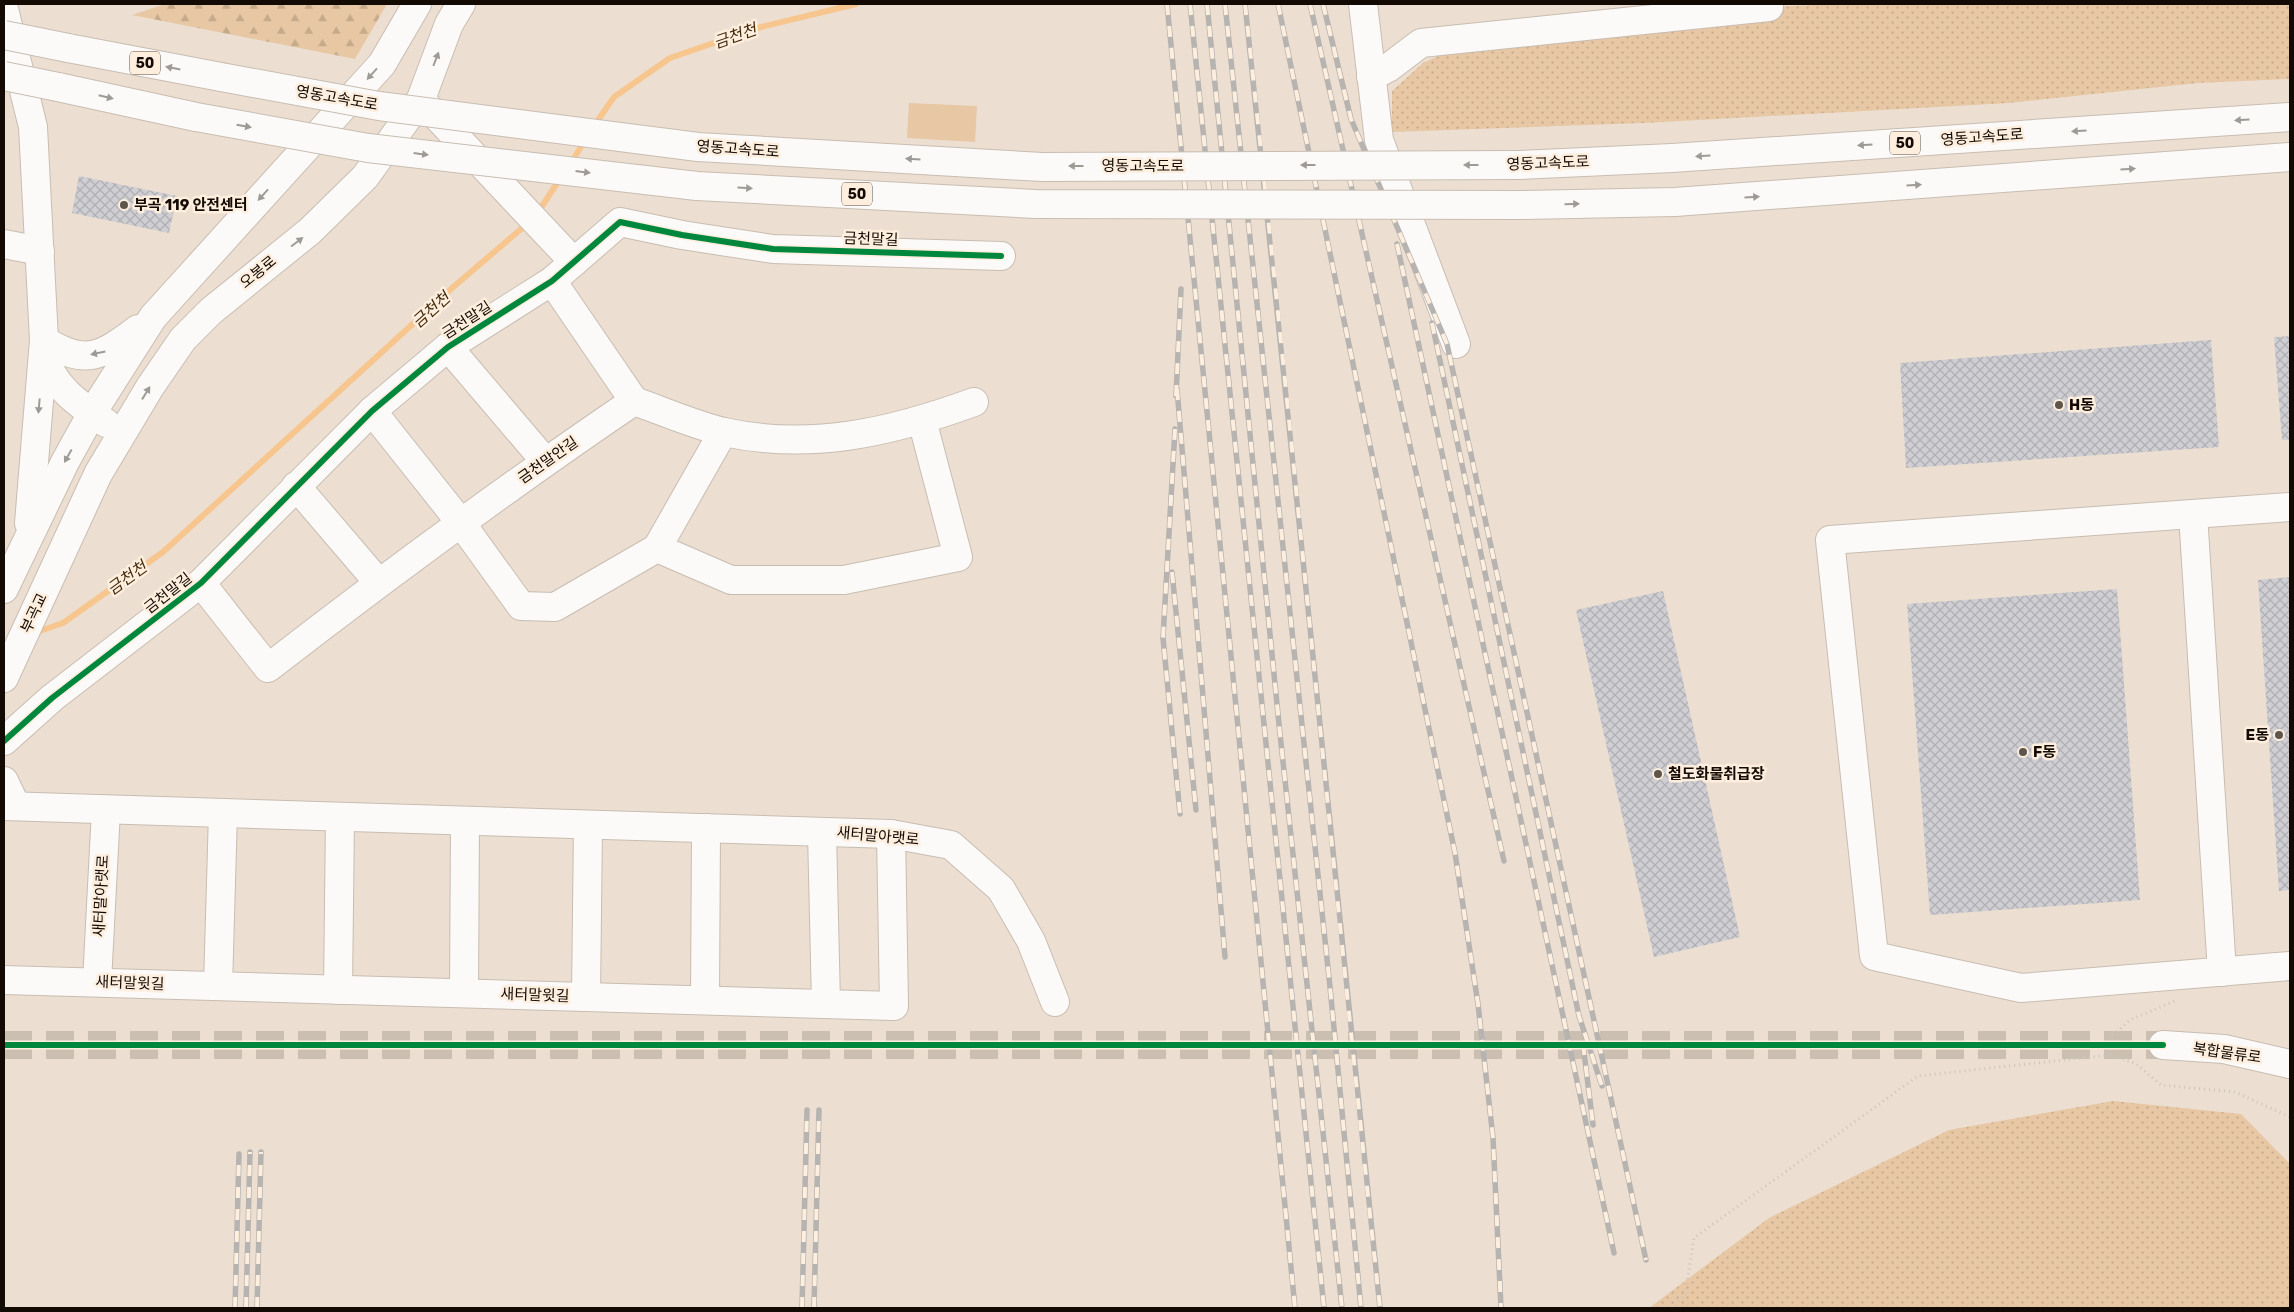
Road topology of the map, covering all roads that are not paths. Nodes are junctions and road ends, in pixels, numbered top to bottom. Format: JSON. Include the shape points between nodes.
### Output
{"nodes":[{"id":1,"x":417,"y":4,"type":"edge"},
{"id":2,"x":461,"y":4,"type":"edge"},
{"id":3,"x":1363,"y":4,"type":"edge"},
{"id":4,"x":1766,"y":4,"type":"edge"},
{"id":5,"x":4,"y":9,"type":"edge"},
{"id":6,"x":1678,"y":10,"type":"edge"},
{"id":7,"x":4,"y":35,"type":"edge"},
{"id":8,"x":4,"y":76,"type":"edge"},
{"id":9,"x":1371,"y":78,"type":"junction"},
{"id":10,"x":421,"y":99,"type":"junction"},
{"id":11,"x":2290,"y":117,"type":"edge"},
{"id":12,"x":2290,"y":157,"type":"edge"},
{"id":13,"x":4,"y":244,"type":"edge"},
{"id":14,"x":40,"y":251,"type":"junction"},
{"id":15,"x":1001,"y":256,"type":"dead end"},
{"id":16,"x":574,"y":262,"type":"junction"},
{"id":17,"x":552,"y":281,"type":"junction"},
{"id":18,"x":153,"y":317,"type":"junction"},
{"id":19,"x":44,"y":340,"type":"junction"},
{"id":20,"x":1456,"y":344,"type":"dead end"},
{"id":21,"x":448,"y":347,"type":"junction"},
{"id":22,"x":634,"y":401,"type":"junction"},
{"id":23,"x":974,"y":402,"type":"dead end"},
{"id":24,"x":372,"y":411,"type":"junction"},
{"id":25,"x":92,"y":413,"type":"junction"},
{"id":26,"x":922,"y":420,"type":"junction"},
{"id":27,"x":723,"y":432,"type":"junction"},
{"id":28,"x":121,"y":435,"type":"junction"},
{"id":29,"x":546,"y":461,"type":"junction"},
{"id":30,"x":296,"y":486,"type":"junction"},
{"id":31,"x":2290,"y":507,"type":"edge"},
{"id":32,"x":2193,"y":514,"type":"junction"},
{"id":33,"x":461,"y":523,"type":"junction"},
{"id":34,"x":27,"y":539,"type":"junction"},
{"id":35,"x":63,"y":548,"type":"joint"},
{"id":36,"x":657,"y":548,"type":"junction"},
{"id":37,"x":378,"y":582,"type":"junction"},
{"id":38,"x":201,"y":583,"type":"junction"},
{"id":39,"x":4,"y":589,"type":"edge"},
{"id":40,"x":4,"y":678,"type":"edge"},
{"id":41,"x":4,"y":741,"type":"edge"},
{"id":42,"x":4,"y":781,"type":"edge"},
{"id":43,"x":10,"y":806,"type":"edge"},
{"id":44,"x":106,"y":810,"type":"junction"},
{"id":45,"x":223,"y":813,"type":"junction"},
{"id":46,"x":340,"y":817,"type":"junction"},
{"id":47,"x":465,"y":821,"type":"junction"},
{"id":48,"x":588,"y":825,"type":"junction"},
{"id":49,"x":706,"y":828,"type":"junction"},
{"id":50,"x":822,"y":832,"type":"junction"},
{"id":51,"x":891,"y":834,"type":"junction"},
{"id":52,"x":2290,"y":966,"type":"edge"},
{"id":53,"x":2222,"y":972,"type":"junction"},
{"id":54,"x":4,"y":980,"type":"edge"},
{"id":55,"x":96,"y":982,"type":"junction"},
{"id":56,"x":218,"y":986,"type":"junction"},
{"id":57,"x":338,"y":990,"type":"junction"},
{"id":58,"x":464,"y":993,"type":"junction"},
{"id":59,"x":586,"y":997,"type":"junction"},
{"id":60,"x":705,"y":1000,"type":"junction"},
{"id":61,"x":1055,"y":1002,"type":"dead end"},
{"id":62,"x":826,"y":1004,"type":"junction"},
{"id":63,"x":2163,"y":1045,"type":"tunnel mouth"},
{"id":64,"x":2290,"y":1064,"type":"edge"}],
"edges":[{"from":1,"to":18,"type":"main road","one_way":true,"via":[[382,64]]},
{"from":10,"to":2,"type":"main road","name":"오봉로","one_way":true,"via":[[449,24]]},
{"from":3,"to":9,"type":"main road"},
{"from":4,"to":6,"type":"main road","via":[[1769,7]]},
{"from":5,"to":14,"type":"main road","via":[[33,128]]},
{"from":6,"to":9,"type":"main road","via":[[1421,43]]},
{"from":11,"to":7,"type":"main road","name":"영동고속도로","number":"50","one_way":true,"bridge":true,"via":[[1672,158],[1520,164],[1042,166],[698,147],[379,106]]},
{"from":8,"to":12,"type":"main road","number":"50","one_way":true,"bridge":true,"via":[[196,117],[368,148],[697,186],[1035,204],[1523,206],[1675,202]]},
{"from":9,"to":20,"type":"main road","via":[[1379,140]]},
{"from":10,"to":16,"type":"main road"},
{"from":28,"to":10,"type":"main road","name":"오봉로","one_way":true,"via":[[183,339],[211,311],[340,203],[365,177]]},
{"from":13,"to":14,"type":"main road"},
{"from":14,"to":19,"type":"main road"},
{"from":15,"to":16,"type":"main road","name":"금천말길","via":[[773,248],[620,222]]},
{"from":16,"to":17,"type":"main road","name":"금천말길"},
{"from":17,"to":21,"type":"main road","name":"금천말길"},
{"from":17,"to":22,"type":"main road"},
{"from":18,"to":19,"type":"main road","one_way":true,"via":[[109,351],[86,356],[63,352]]},
{"from":18,"to":25,"type":"main road"},
{"from":19,"to":25,"type":"main road","via":[[49,367],[60,384]]},
{"from":19,"to":34,"type":"main road","one_way":true},
{"from":21,"to":24,"type":"main road","name":"금천말길"},
{"from":21,"to":29,"type":"main road"},
{"from":22,"to":27,"type":"main road"},
{"from":22,"to":29,"type":"main road","name":"금천말안길"},
{"from":23,"to":26,"type":"main road"},
{"from":24,"to":30,"type":"main road","name":"금천말길"},
{"from":24,"to":33,"type":"main road"},
{"from":25,"to":28,"type":"main road"},
{"from":25,"to":34,"type":"main road","one_way":true},
{"from":26,"to":27,"type":"main road","via":[[872,433],[821,439],[777,440]]},
{"from":26,"to":36,"type":"main road","via":[[958,557],[844,580],[731,580]]},
{"from":27,"to":36,"type":"main road"},
{"from":28,"to":35,"type":"main road","name":"오봉로","via":[[98,474]]},
{"from":29,"to":33,"type":"main road","name":"금천말안길"},
{"from":30,"to":37,"type":"main road"},
{"from":30,"to":38,"type":"main road","name":"금천말길"},
{"from":31,"to":32,"type":"main road"},
{"from":32,"to":53,"type":"main road"},
{"from":32,"to":53,"type":"main road","via":[[1830,540],[1874,956],[2021,988]]},
{"from":33,"to":36,"type":"main road","via":[[521,606],[555,607]]},
{"from":33,"to":37,"type":"main road","name":"금천말안길"},
{"from":34,"to":39,"type":"main road"},
{"from":35,"to":40,"type":"main road","name":"부곡교"},
{"from":37,"to":38,"type":"main road","name":"금천말안길","via":[[268,668]]},
{"from":38,"to":41,"type":"main road","name":"금천말길","via":[[52,698]]},
{"from":42,"to":43,"type":"main road"},
{"from":43,"to":44,"type":"main road","name":"새터말아랫로"},
{"from":44,"to":45,"type":"main road","name":"새터말아랫로"},
{"from":44,"to":55,"type":"main road","name":"새터말아랫로"},
{"from":45,"to":46,"type":"main road","name":"새터말아랫로"},
{"from":45,"to":56,"type":"main road"},
{"from":46,"to":47,"type":"main road","name":"새터말아랫로"},
{"from":46,"to":57,"type":"main road"},
{"from":47,"to":48,"type":"main road","name":"새터말아랫로"},
{"from":47,"to":58,"type":"main road"},
{"from":48,"to":49,"type":"main road","name":"새터말아랫로"},
{"from":48,"to":59,"type":"main road"},
{"from":49,"to":50,"type":"main road","name":"새터말아랫로"},
{"from":49,"to":60,"type":"main road"},
{"from":50,"to":51,"type":"main road","name":"새터말아랫로"},
{"from":50,"to":62,"type":"main road","name":"새터말아랫로"},
{"from":51,"to":61,"type":"main road","name":"새터말아랫로","via":[[951,845],[1002,889],[1031,941]]},
{"from":51,"to":62,"type":"main road","name":"새터말윗길","via":[[894,1006]]},
{"from":52,"to":53,"type":"main road"},
{"from":54,"to":55,"type":"main road","name":"새터말윗길"},
{"from":55,"to":56,"type":"main road","name":"새터말윗길"},
{"from":56,"to":57,"type":"main road","name":"새터말윗길"},
{"from":57,"to":58,"type":"main road","name":"새터말윗길"},
{"from":58,"to":59,"type":"main road","name":"새터말윗길"},
{"from":59,"to":60,"type":"main road","name":"새터말윗길"},
{"from":60,"to":62,"type":"main road","name":"새터말윗길"},
{"from":63,"to":64,"type":"main road","name":"복합물류로","via":[[2224,1049]]}]}
